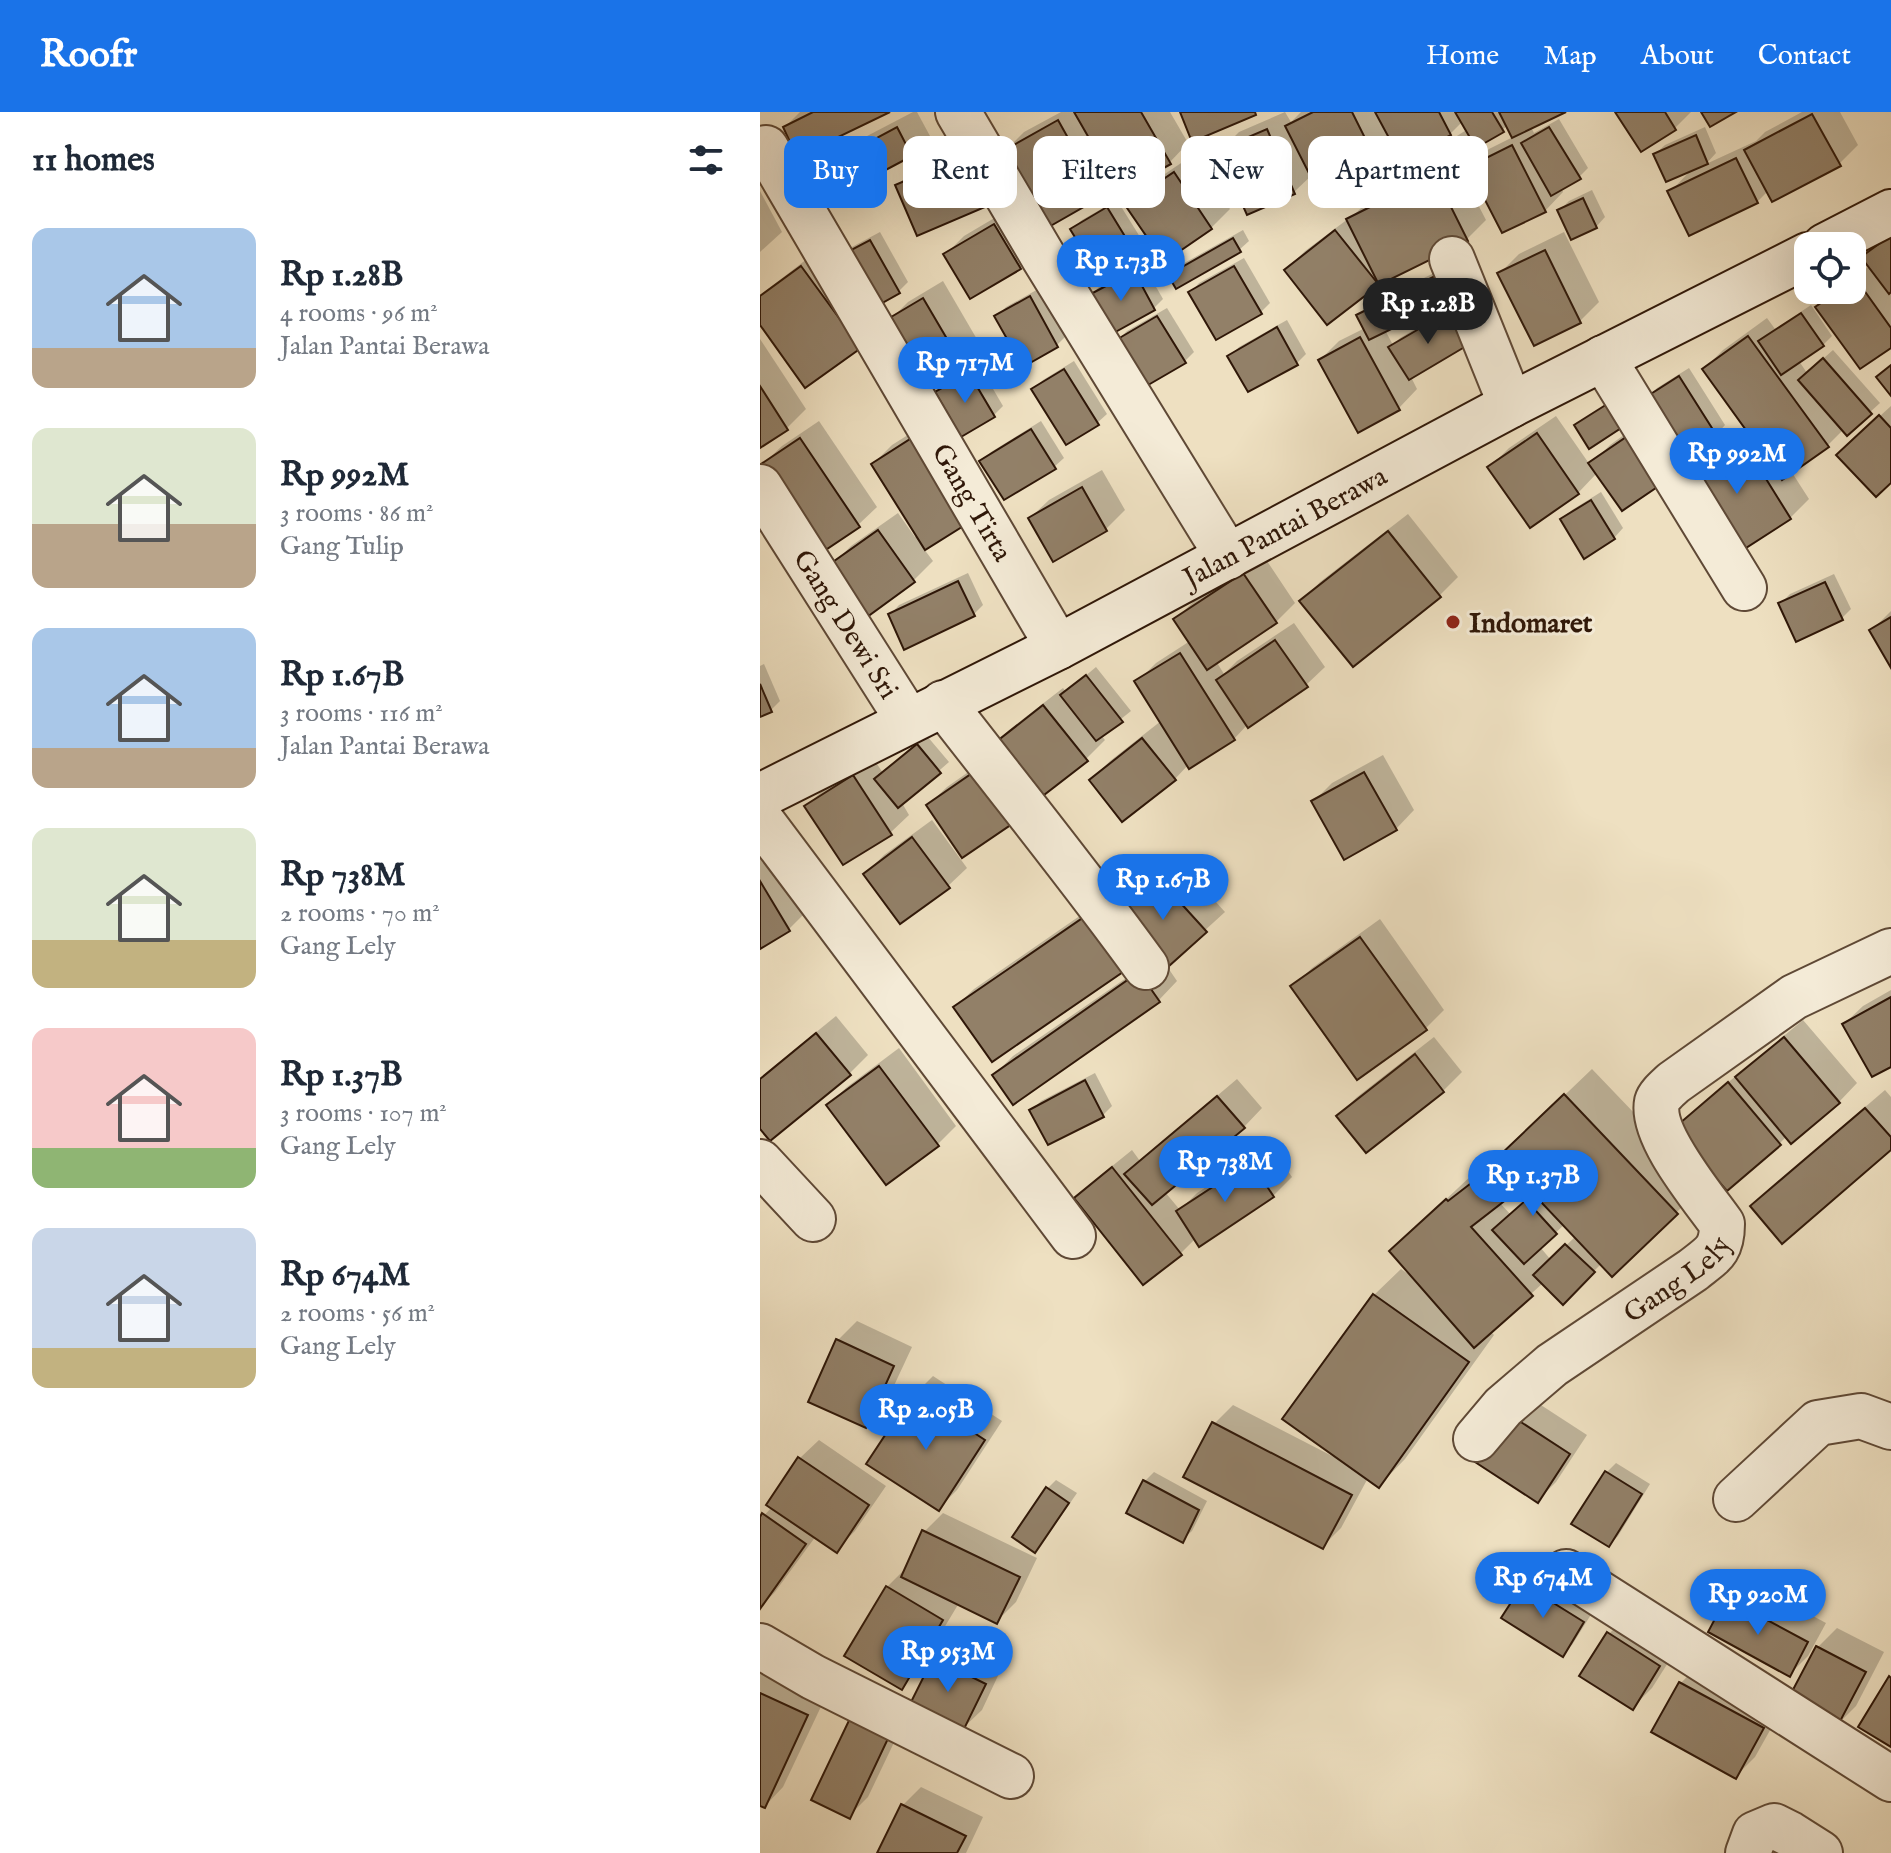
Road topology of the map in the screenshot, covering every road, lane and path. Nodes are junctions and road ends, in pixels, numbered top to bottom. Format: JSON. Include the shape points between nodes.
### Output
{"nodes":[{"id":1,"x":958,"y":112,"type":"edge"},
{"id":2,"x":766,"y":148,"type":"dead end"},
{"id":3,"x":1891,"y":212,"type":"edge"},
{"id":4,"x":1852,"y":232,"type":"edge"},
{"id":5,"x":1452,"y":259,"type":"dead end"},
{"id":6,"x":1794,"y":262,"type":"edge"},
{"id":7,"x":1603,"y":358,"type":"junction"},
{"id":8,"x":1511,"y":405,"type":"junction"},
{"id":9,"x":760,"y":487,"type":"edge"},
{"id":10,"x":1228,"y":557,"type":"junction"},
{"id":11,"x":1744,"y":588,"type":"dead end"},
{"id":12,"x":1058,"y":647,"type":"junction"},
{"id":13,"x":926,"y":712,"type":"junction"},
{"id":14,"x":760,"y":796,"type":"edge"},
{"id":15,"x":760,"y":819,"type":"edge"},
{"id":16,"x":1891,"y":951,"type":"edge"},
{"id":17,"x":1146,"y":967,"type":"dead end"},
{"id":18,"x":760,"y":1162,"type":"edge"},
{"id":19,"x":813,"y":1219,"type":"dead end"},
{"id":20,"x":1073,"y":1236,"type":"dead end"},
{"id":21,"x":1891,"y":1427,"type":"edge"},
{"id":22,"x":1476,"y":1439,"type":"dead end"},
{"id":23,"x":1736,"y":1499,"type":"dead end"},
{"id":24,"x":1566,"y":1572,"type":"dead end"},
{"id":25,"x":760,"y":1646,"type":"edge"},
{"id":26,"x":1011,"y":1776,"type":"dead end"},
{"id":27,"x":1891,"y":1779,"type":"edge"},
{"id":28,"x":1748,"y":1853,"type":"edge"},
{"id":29,"x":1820,"y":1853,"type":"edge"}],
"edges":[{"from":1,"to":10,"type":"street"},
{"from":2,"to":12,"type":"street","name":"Gang Tirta"},
{"from":3,"to":4,"type":"street"},
{"from":5,"to":8,"type":"street"},
{"from":6,"to":7,"type":"street","name":"Jalan Pantai Berawa"},
{"from":7,"to":8,"type":"street","name":"Jalan Pantai Berawa"},
{"from":7,"to":11,"type":"street"},
{"from":8,"to":10,"type":"street","name":"Jalan Pantai Berawa"},
{"from":9,"to":13,"type":"street","name":"Gang Dewi Sri"},
{"from":10,"to":12,"type":"street","name":"Jalan Pantai Berawa"},
{"from":12,"to":13,"type":"street","name":"Jalan Pantai Berawa"},
{"from":13,"to":14,"type":"street","name":"Jalan Pantai Berawa"},
{"from":13,"to":17,"type":"street","name":"Gang Dewi Sri","via":[[1051,843]]},
{"from":15,"to":20,"type":"street"},
{"from":16,"to":22,"type":"street","name":"Gang Lely","via":[[1794,997],[1658,1099],[1656,1115],[1666,1144],[1722,1224],[1722,1240],[1693,1270],[1552,1365],[1503,1407]]},
{"from":18,"to":19,"type":"street"},
{"from":21,"to":23,"type":"street","via":[[1861,1416],[1818,1423]]},
{"from":24,"to":27,"type":"street"},
{"from":25,"to":26,"type":"street"},
{"from":28,"to":29,"type":"street","via":[[1755,1834],[1774,1826]]}]}
